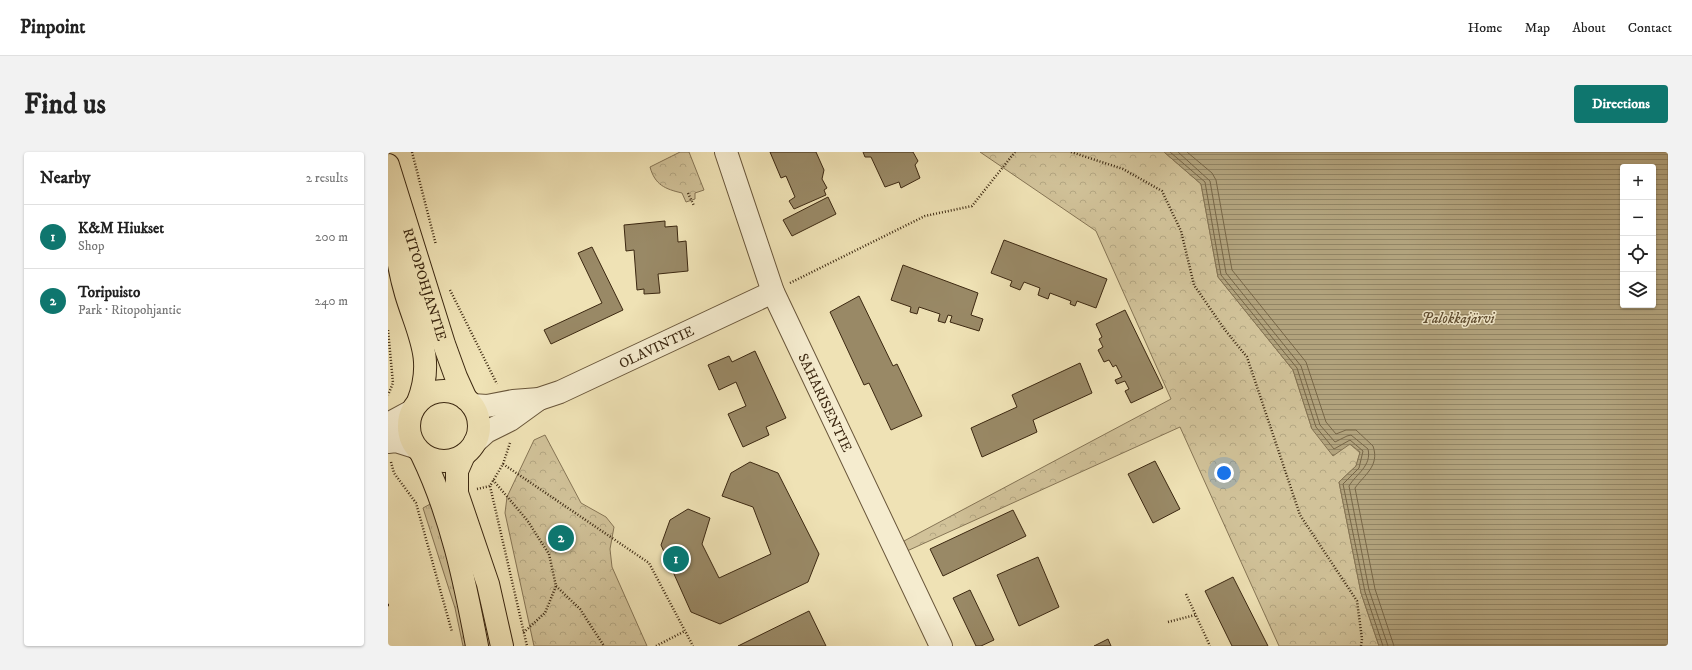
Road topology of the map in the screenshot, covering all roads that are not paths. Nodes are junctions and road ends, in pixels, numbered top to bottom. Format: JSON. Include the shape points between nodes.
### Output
{"nodes":[{"id":1,"x":726,"y":152,"type":"edge"},
{"id":2,"x":388,"y":167,"type":"edge"},
{"id":3,"x":773,"y":292,"type":"junction"},
{"id":4,"x":539,"y":399,"type":"junction"},
{"id":5,"x":469,"y":402,"type":"junction"},
{"id":6,"x":415,"y":407,"type":"junction"},
{"id":7,"x":388,"y":424,"type":"edge"},
{"id":8,"x":469,"y":449,"type":"junction"},
{"id":9,"x":389,"y":451,"type":"edge"},
{"id":10,"x":418,"y":451,"type":"junction"},
{"id":11,"x":477,"y":646,"type":"edge"},
{"id":12,"x":502,"y":646,"type":"edge"},
{"id":13,"x":941,"y":646,"type":"edge"}],
"edges":[{"from":1,"to":3,"type":"street","name":"SAHARISENTIE"},
{"from":2,"to":5,"type":"main road","name":"RITOPOHJANTIE","via":[[444,344],[456,377]]},
{"from":2,"to":6,"type":"main road","name":"RITOPOHJANTIE","via":[[394,233],[406,292],[425,354],[426,380]]},
{"from":3,"to":4,"type":"street","name":"OLAVINTIE","via":[[564,390]]},
{"from":3,"to":13,"type":"street","name":"SAHARISENTIE"},
{"from":4,"to":5,"type":"street","name":"OLAVINTIE","via":[[487,406]]},
{"from":4,"to":8,"type":"street","name":"OLAVINTIE","via":[[510,420],[486,432]]},
{"from":5,"to":6,"type":"main road","via":[[446,392],[436,392],[426,396]]},
{"from":5,"to":8,"type":"main road","via":[[478,421]]},
{"from":6,"to":7,"type":"street"},
{"from":6,"to":10,"type":"main road","via":[[408,423],[409,433]]},
{"from":8,"to":10,"type":"main road","via":[[455,460],[446,461],[437,461]]},
{"from":8,"to":12,"type":"main road","via":[[457,471],[457,493],[488,584]]},
{"from":9,"to":10,"type":"street","via":[[396,441]]},
{"from":10,"to":11,"type":"main road","via":[[439,496],[465,582]]}]}
